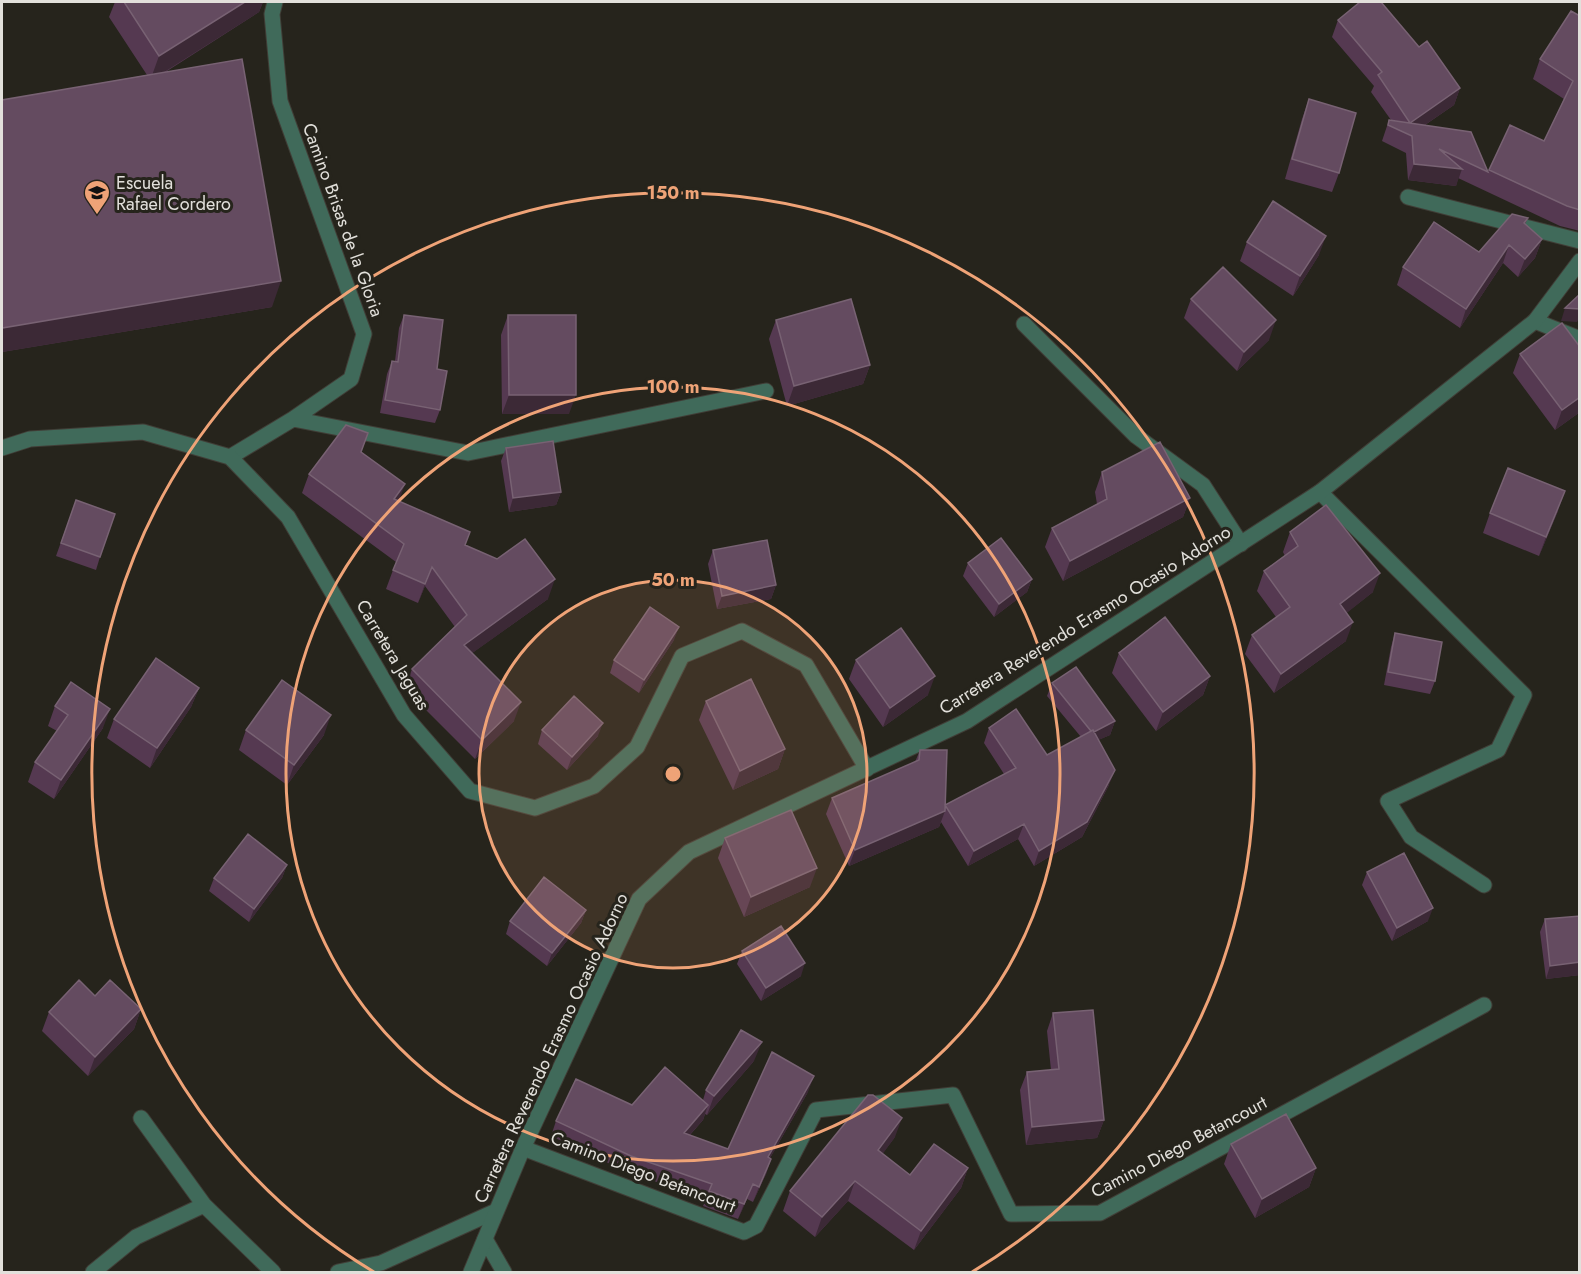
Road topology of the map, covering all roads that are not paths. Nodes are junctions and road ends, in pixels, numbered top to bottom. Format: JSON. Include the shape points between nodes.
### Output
{"nodes":[{"id":1,"x":275,"y":2,"type":"edge"},
{"id":2,"x":1408,"y":197,"type":"dead end"},
{"id":3,"x":1580,"y":241,"type":"edge"},
{"id":4,"x":1580,"y":261,"type":"edge"},
{"id":5,"x":1535,"y":321,"type":"junction"},
{"id":6,"x":1024,"y":324,"type":"dead end"},
{"id":7,"x":1580,"y":339,"type":"edge"},
{"id":8,"x":766,"y":391,"type":"dead end"},
{"id":9,"x":294,"y":419,"type":"junction"},
{"id":10,"x":2,"y":448,"type":"edge"},
{"id":11,"x":230,"y":457,"type":"junction"},
{"id":12,"x":1320,"y":492,"type":"junction"},
{"id":13,"x":1241,"y":544,"type":"junction"},
{"id":14,"x":867,"y":769,"type":"junction"},
{"id":15,"x":1484,"y":885,"type":"dead end"},
{"id":16,"x":1484,"y":1005,"type":"dead end"},
{"id":17,"x":141,"y":1118,"type":"dead end"},
{"id":18,"x":523,"y":1148,"type":"junction"},
{"id":19,"x":204,"y":1205,"type":"junction"},
{"id":20,"x":496,"y":1211,"type":"junction"},
{"id":21,"x":485,"y":1239,"type":"junction"},
{"id":22,"x":93,"y":1272,"type":"edge"},
{"id":23,"x":273,"y":1272,"type":"edge"},
{"id":24,"x":338,"y":1272,"type":"edge"},
{"id":25,"x":471,"y":1272,"type":"edge"},
{"id":26,"x":504,"y":1272,"type":"edge"}],
"edges":[{"from":1,"to":9,"type":"street","name":"Camino Brisas de la Gloria","via":[[272,14],[280,101],[364,334],[351,379]]},
{"from":2,"to":3,"type":"street"},
{"from":4,"to":5,"type":"street","name":"Carretera Reverendo Erasmo Ocasio Adorno"},
{"from":5,"to":7,"type":"street"},
{"from":5,"to":12,"type":"street","name":"Carretera Reverendo Erasmo Ocasio Adorno"},
{"from":6,"to":13,"type":"street","via":[[1136,436],[1203,485]]},
{"from":8,"to":9,"type":"street","via":[[468,453]]},
{"from":9,"to":11,"type":"street","name":"Camino Brisas de la Gloria"},
{"from":10,"to":11,"type":"street","via":[[30,439],[143,432]]},
{"from":11,"to":14,"type":"street","name":"Carretera Jaguas","via":[[288,518],[404,715],[470,790],[535,808],[594,786],[637,747],[682,656],[742,631],[806,665]]},
{"from":12,"to":13,"type":"street","name":"Carretera Reverendo Erasmo Ocasio Adorno"},
{"from":12,"to":15,"type":"street","via":[[1524,695],[1498,750],[1388,801],[1411,837]]},
{"from":13,"to":14,"type":"street","name":"Carretera Reverendo Erasmo Ocasio Adorno","via":[[967,721]]},
{"from":14,"to":18,"type":"street","name":"Carretera Reverendo Erasmo Ocasio Adorno","via":[[689,852],[639,899]]},
{"from":16,"to":18,"type":"street","name":"Camino Diego Betancourt","via":[[1100,1213],[1011,1214],[953,1095],[816,1110],[756,1226],[744,1232]]},
{"from":17,"to":19,"type":"street"},
{"from":18,"to":20,"type":"street","name":"Carretera Reverendo Erasmo Ocasio Adorno"},
{"from":19,"to":22,"type":"street","via":[[136,1237]]},
{"from":19,"to":23,"type":"street"},
{"from":20,"to":21,"type":"street","name":"Carretera Reverendo Erasmo Ocasio Adorno"},
{"from":20,"to":24,"type":"street","via":[[381,1263]]},
{"from":21,"to":25,"type":"street","name":"Carretera Reverendo Erasmo Ocasio Adorno"},
{"from":21,"to":26,"type":"street"}]}
